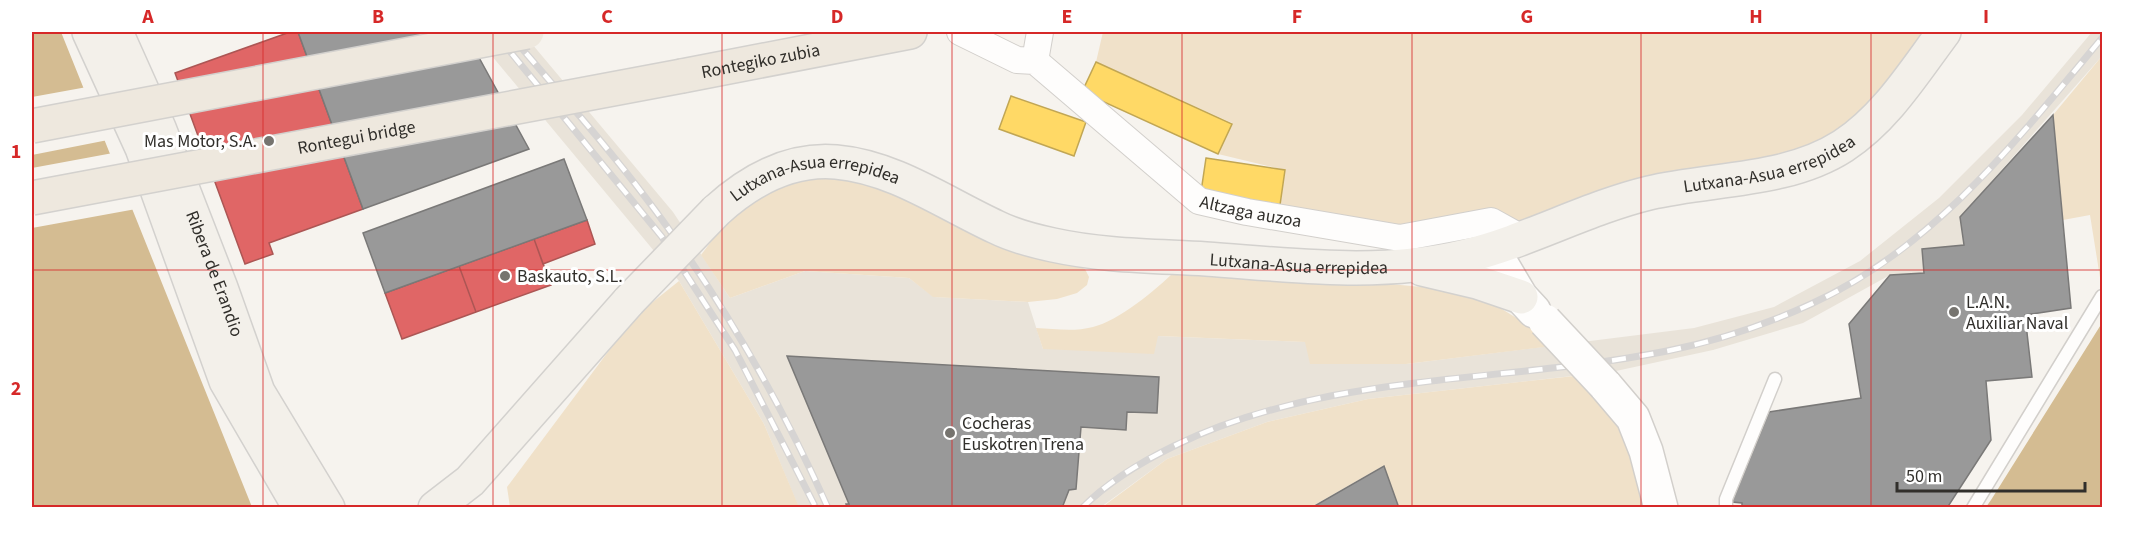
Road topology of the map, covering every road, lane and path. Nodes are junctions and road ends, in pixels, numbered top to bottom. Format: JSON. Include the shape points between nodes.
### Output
{"nodes":[{"id":1,"x":89,"y":32,"type":"edge"},
{"id":2,"x":116,"y":32,"type":"edge"},
{"id":3,"x":527,"y":32,"type":"edge"},
{"id":4,"x":910,"y":32,"type":"edge"},
{"id":5,"x":960,"y":32,"type":"edge"},
{"id":6,"x":1040,"y":32,"type":"edge"},
{"id":7,"x":1944,"y":32,"type":"edge"},
{"id":8,"x":1035,"y":61,"type":"junction"},
{"id":9,"x":682,"y":76,"type":"joint"},
{"id":10,"x":32,"y":126,"type":"edge"},
{"id":11,"x":2103,"y":150,"type":"edge"},
{"id":12,"x":2103,"y":166,"type":"edge"},
{"id":13,"x":32,"y":198,"type":"edge"},
{"id":14,"x":1506,"y":243,"type":"junction"},
{"id":15,"x":1408,"y":266,"type":"junction"},
{"id":16,"x":2103,"y":296,"type":"edge"},
{"id":17,"x":1521,"y":297,"type":"junction"},
{"id":18,"x":1775,"y":379,"type":"dead end"},
{"id":19,"x":466,"y":494,"type":"edge"},
{"id":20,"x":300,"y":507,"type":"edge"},
{"id":21,"x":328,"y":507,"type":"edge"},
{"id":22,"x":435,"y":507,"type":"edge"},
{"id":23,"x":1661,"y":507,"type":"edge"},
{"id":24,"x":1725,"y":507,"type":"edge"},
{"id":25,"x":1973,"y":507,"type":"edge"}],
"edges":[{"from":1,"to":20,"type":"main road","name":"Ribera de Erandio","via":[[142,148],[226,381]]},
{"from":2,"to":21,"type":"main road","name":"Ribera de Erandio","via":[[159,128],[258,392]]},
{"from":3,"to":10,"type":"highway","bridge":true},
{"from":4,"to":9,"type":"highway","name":"Rontegiko zubia"},
{"from":5,"to":8,"type":"street","name":"Altzaga auzoa","via":[[1017,60]]},
{"from":6,"to":8,"type":"street"},
{"from":7,"to":14,"type":"main road","name":"Lutxana-Asua errepidea","via":[[1882,114],[1843,146],[1804,166],[1646,194]]},
{"from":8,"to":14,"type":"street","name":"Altzaga auzoa","via":[[1199,201],[1400,238],[1491,221]]},
{"from":9,"to":13,"type":"highway","name":"Rontegui bridge","bridge":true},
{"from":11,"to":12,"type":"path"},
{"from":14,"to":15,"type":"main road","name":"Lutxana-Asua errepidea","via":[[1465,256]]},
{"from":14,"to":17,"type":"street"},
{"from":15,"to":17,"type":"main road"},
{"from":15,"to":19,"type":"main road","name":"Lutxana-Asua errepidea","bridge":true,"via":[[1353,269],[1076,250],[999,229],[891,175],[856,164],[811,162],[769,173],[737,191],[716,211],[628,301]]},
{"from":16,"to":25,"type":"lane"},
{"from":17,"to":23,"type":"street","bridge":true,"via":[[1633,418]]},
{"from":18,"to":24,"type":"lane"},
{"from":19,"to":22,"type":"main road","name":"Lutxana-Asua errepidea"}]}
